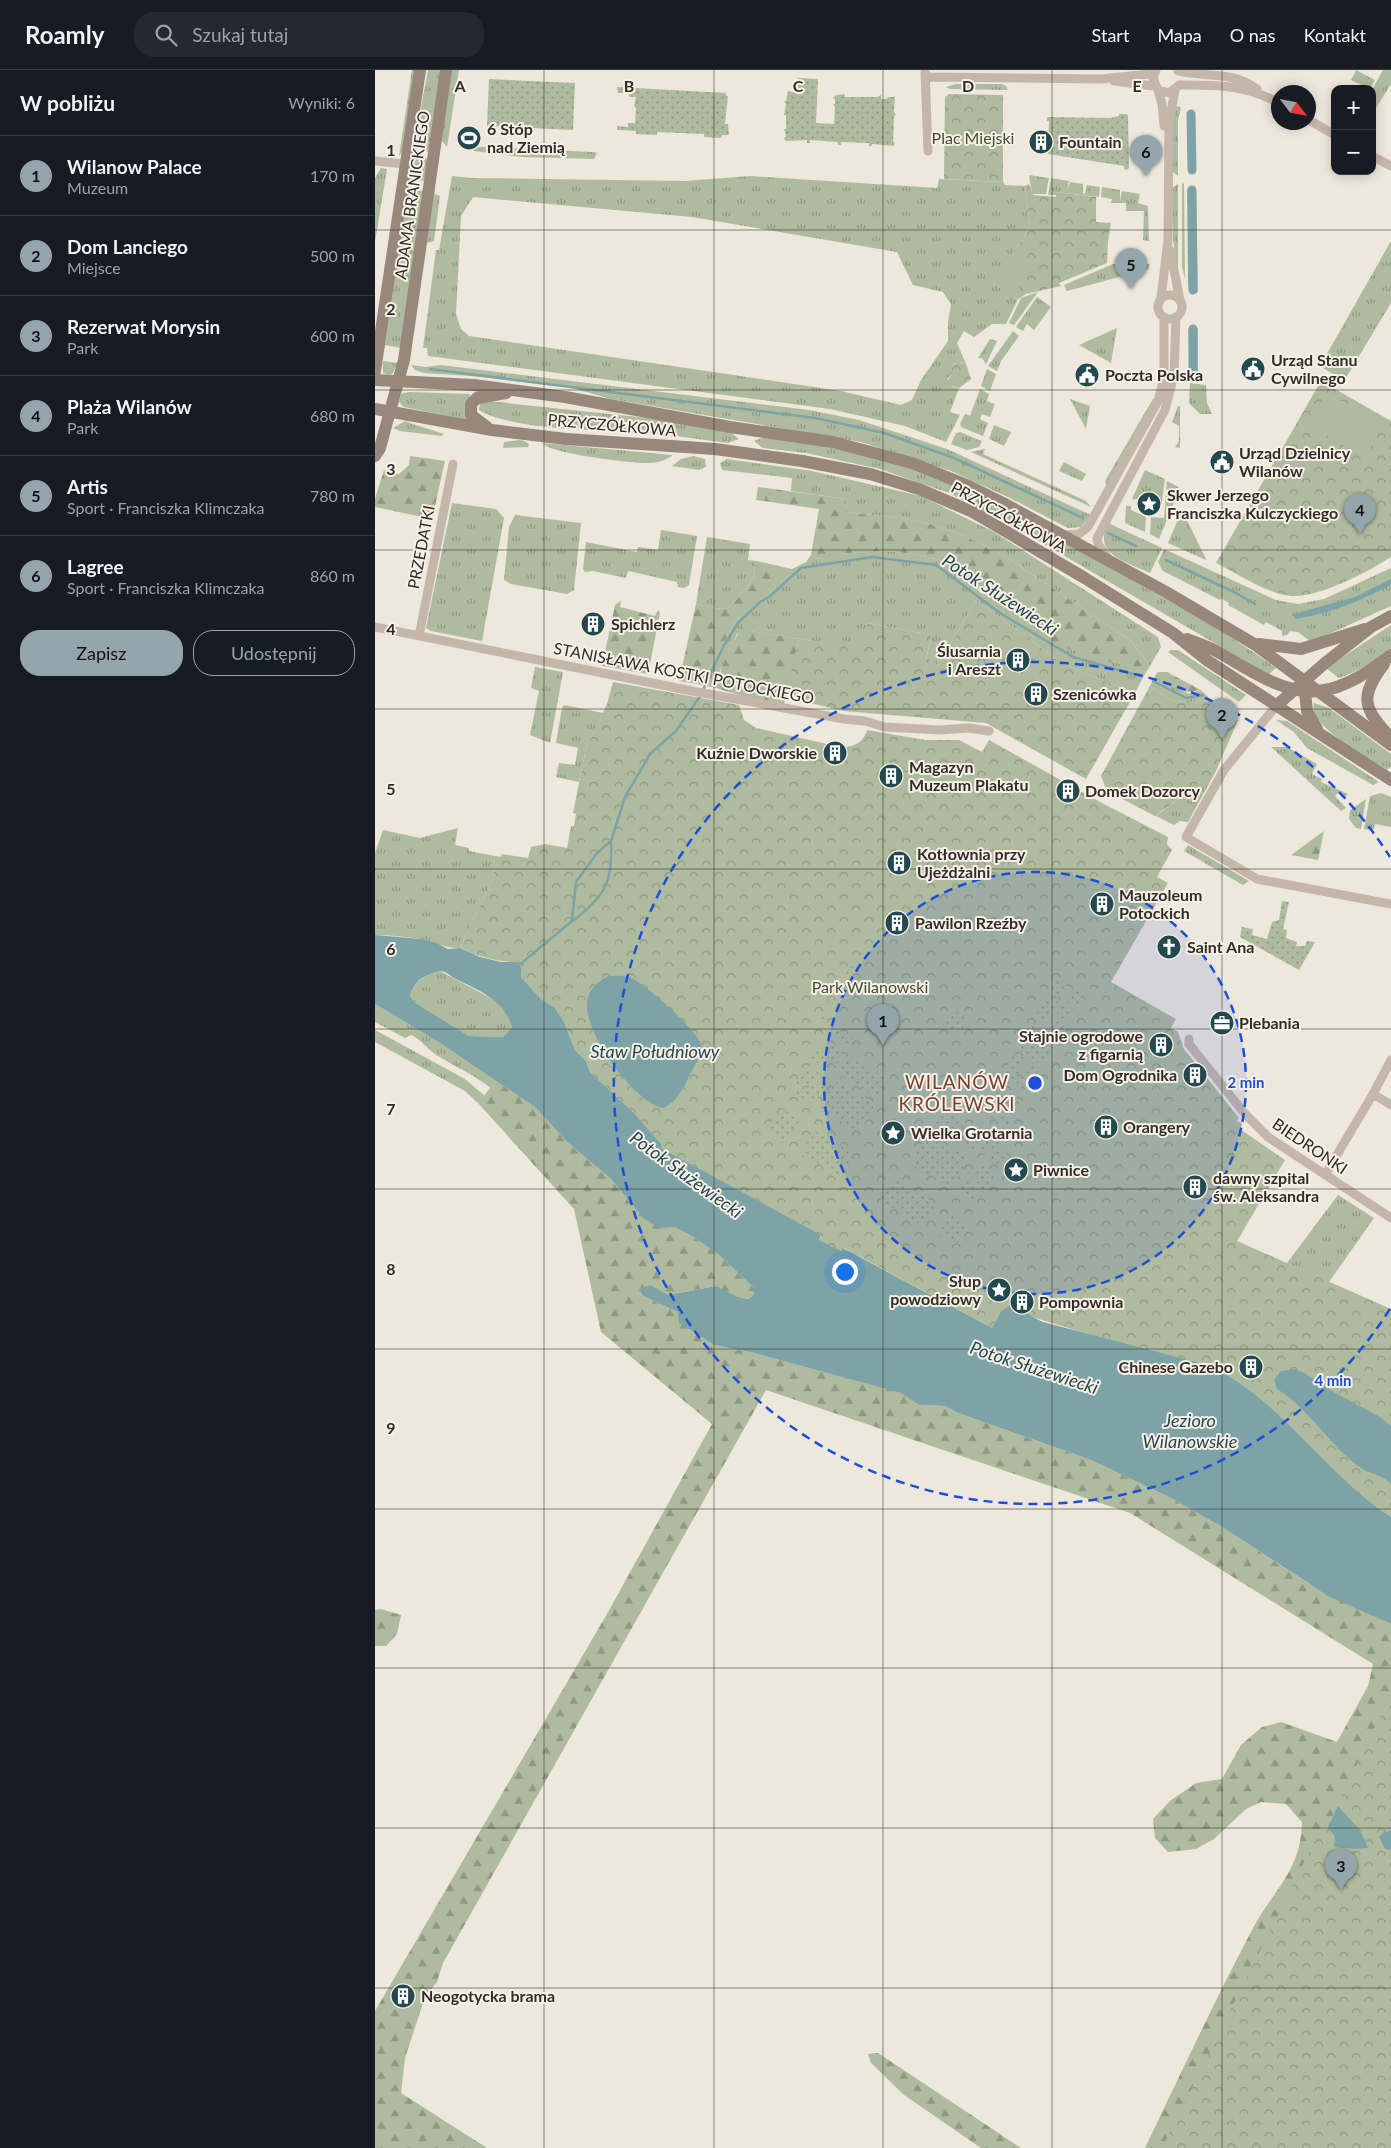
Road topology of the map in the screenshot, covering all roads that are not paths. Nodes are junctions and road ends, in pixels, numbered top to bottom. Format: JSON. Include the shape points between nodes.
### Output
{"nodes":[{"id":1,"x":419,"y":70,"type":"edge"},
{"id":2,"x":447,"y":70,"type":"edge"},
{"id":3,"x":1156,"y":70,"type":"edge"},
{"id":4,"x":1177,"y":70,"type":"edge"},
{"id":5,"x":926,"y":73,"type":"edge"},
{"id":6,"x":1101,"y":79,"type":"junction"},
{"id":7,"x":1177,"y":87,"type":"junction"},
{"id":8,"x":1156,"y":88,"type":"junction"},
{"id":9,"x":1265,"y":96,"type":"junction"},
{"id":10,"x":1271,"y":99,"type":"edge"},
{"id":11,"x":1316,"y":124,"type":"edge"},
{"id":12,"x":1331,"y":133,"type":"edge"},
{"id":13,"x":928,"y":151,"type":"dead end"},
{"id":14,"x":1167,"y":154,"type":"junction"},
{"id":15,"x":1376,"y":158,"type":"edge"},
{"id":16,"x":375,"y":161,"type":"edge"},
{"id":17,"x":405,"y":164,"type":"junction"},
{"id":18,"x":1391,"y":166,"type":"edge"},
{"id":19,"x":1168,"y":240,"type":"junction"},
{"id":20,"x":1161,"y":298,"type":"junction"},
{"id":21,"x":1180,"y":300,"type":"junction"},
{"id":22,"x":1164,"y":317,"type":"junction"},
{"id":23,"x":1176,"y":317,"type":"junction"},
{"id":24,"x":375,"y":371,"type":"edge"},
{"id":25,"x":375,"y":380,"type":"edge"},
{"id":26,"x":399,"y":381,"type":"junction"},
{"id":27,"x":516,"y":390,"type":"junction"},
{"id":28,"x":375,"y":409,"type":"edge"},
{"id":29,"x":390,"y":412,"type":"junction"},
{"id":30,"x":492,"y":430,"type":"junction"},
{"id":31,"x":375,"y":456,"type":"edge"},
{"id":32,"x":453,"y":464,"type":"dead end"},
{"id":33,"x":1057,"y":533,"type":"junction"},
{"id":34,"x":1119,"y":567,"type":"junction"},
{"id":35,"x":1391,"y":616,"type":"edge"},
{"id":36,"x":375,"y":627,"type":"edge"},
{"id":37,"x":1371,"y":627,"type":"junction"},
{"id":38,"x":1173,"y":633,"type":"junction"},
{"id":39,"x":419,"y":636,"type":"junction"},
{"id":40,"x":1254,"y":644,"type":"junction"},
{"id":41,"x":1391,"y":655,"type":"edge"},
{"id":42,"x":1301,"y":686,"type":"junction"},
{"id":43,"x":1319,"y":691,"type":"junction"},
{"id":44,"x":1276,"y":706,"type":"junction"},
{"id":45,"x":989,"y":731,"type":"dead end"},
{"id":46,"x":1321,"y":735,"type":"junction"},
{"id":47,"x":1391,"y":738,"type":"edge"},
{"id":48,"x":1391,"y":745,"type":"edge"},
{"id":49,"x":1391,"y":780,"type":"edge"},
{"id":50,"x":1391,"y":904,"type":"edge"},
{"id":51,"x":1189,"y":1039,"type":"dead end"},
{"id":52,"x":1391,"y":1060,"type":"edge"},
{"id":53,"x":1373,"y":1094,"type":"junction"},
{"id":54,"x":1391,"y":1105,"type":"edge"},
{"id":55,"x":1325,"y":1175,"type":"junction"},
{"id":56,"x":1391,"y":1218,"type":"edge"}],
"edges":[{"from":1,"to":17,"type":"main road","name":"ADAMA BRANICKIEGO"},
{"from":2,"to":26,"type":"main road","name":"ADAMA BRANICKIEGO"},
{"from":3,"to":6,"type":"street","via":[[1149,74]]},
{"from":3,"to":8,"type":"street","via":[[1153,78]]},
{"from":4,"to":7,"type":"street"},
{"from":4,"to":9,"type":"street","via":[[1229,76]]},
{"from":5,"to":6,"type":"street"},
{"from":5,"to":13,"type":"street"},
{"from":6,"to":8,"type":"street"},
{"from":7,"to":8,"type":"street","via":[[1163,92]]},
{"from":7,"to":9,"type":"street","via":[[1232,86]]},
{"from":7,"to":14,"type":"street","via":[[1169,122]]},
{"from":8,"to":14,"type":"street","via":[[1162,104]]},
{"from":9,"to":10,"type":"street"},
{"from":11,"to":12,"type":"street"},
{"from":14,"to":19,"type":"street"},
{"from":15,"to":18,"type":"street"},
{"from":16,"to":17,"type":"street"},
{"from":17,"to":24,"type":"main road","name":"ADAMA BRANICKIEGO"},
{"from":19,"to":20,"type":"street"},
{"from":19,"to":21,"type":"street"},
{"from":20,"to":21,"type":"street","via":[[1171,295]]},
{"from":20,"to":22,"type":"street","via":[[1158,308]]},
{"from":21,"to":23,"type":"street","via":[[1181,311]]},
{"from":22,"to":23,"type":"street"},
{"from":22,"to":33,"type":"street","via":[[1164,378],[1158,401],[1088,527],[1074,535]]},
{"from":23,"to":34,"type":"street","via":[[1174,375],[1165,410],[1097,538],[1102,550]]},
{"from":25,"to":26,"type":"main road","name":"PRZYCZÓŁKOWA"},
{"from":26,"to":27,"type":"main road","name":"PRZYCZÓŁKOWA"},
{"from":26,"to":29,"type":"main road","name":"ADAMA BRANICKIEGO"},
{"from":27,"to":30,"type":"main road","via":[[477,398],[471,404],[471,415]]},
{"from":27,"to":33,"type":"main road","name":"PRZYCZÓŁKOWA","via":[[730,427],[802,436],[878,452],[969,486]]},
{"from":28,"to":29,"type":"main road","name":"PRZYCZÓŁKOWA"},
{"from":29,"to":30,"type":"main road","name":"PRZYCZÓŁKOWA"},
{"from":29,"to":31,"type":"main road","name":"ADAMA BRANICKIEGO"},
{"from":30,"to":38,"type":"main road","name":"PRZYCZÓŁKOWA","via":[[566,439],[715,449],[830,466],[893,480],[973,512]]},
{"from":32,"to":39,"type":"street","name":"PRZEDATKI"},
{"from":33,"to":34,"type":"main road","name":"PRZYCZÓŁKOWA"},
{"from":34,"to":40,"type":"main road","name":"PRZYCZÓŁKOWA"},
{"from":35,"to":37,"type":"main road"},
{"from":36,"to":39,"type":"street","name":"STANISŁAWA KOSTKI POTOCKIEGO"},
{"from":37,"to":40,"type":"main road","via":[[1301,649]]},
{"from":37,"to":42,"type":"main road"},
{"from":38,"to":42,"type":"main road","via":[[1215,650],[1265,678]]},
{"from":38,"to":44,"type":"main road","name":"PRZYCZÓŁKOWA","via":[[1208,661]]},
{"from":39,"to":45,"type":"street","name":"STANISŁAWA KOSTKI POTOCKIEGO","via":[[885,727]]},
{"from":40,"to":42,"type":"main road","name":"PRZYCZÓŁKOWA"},
{"from":41,"to":43,"type":"main road","via":[[1355,679]]},
{"from":41,"to":47,"type":"main road","via":[[1370,684],[1366,698],[1369,711]]},
{"from":42,"to":43,"type":"main road","name":"PRZYCZÓŁKOWA"},
{"from":42,"to":44,"type":"main road"},
{"from":42,"to":46,"type":"main road","via":[[1309,719]]},
{"from":43,"to":48,"type":"main road","name":"PRZYCZÓŁKOWA"},
{"from":44,"to":46,"type":"main road","name":"PRZYCZÓŁKOWA"},
{"from":44,"to":50,"type":"street","via":[[1224,770],[1186,837],[1257,879]]},
{"from":46,"to":49,"type":"main road","name":"PRZYCZÓŁKOWA"},
{"from":51,"to":55,"type":"street","name":"BIEDRONKI","via":[[1189,1044],[1262,1132]]},
{"from":52,"to":53,"type":"street"},
{"from":53,"to":54,"type":"street"},
{"from":53,"to":55,"type":"street"},
{"from":55,"to":56,"type":"street","name":"BIEDRONKI"}]}
